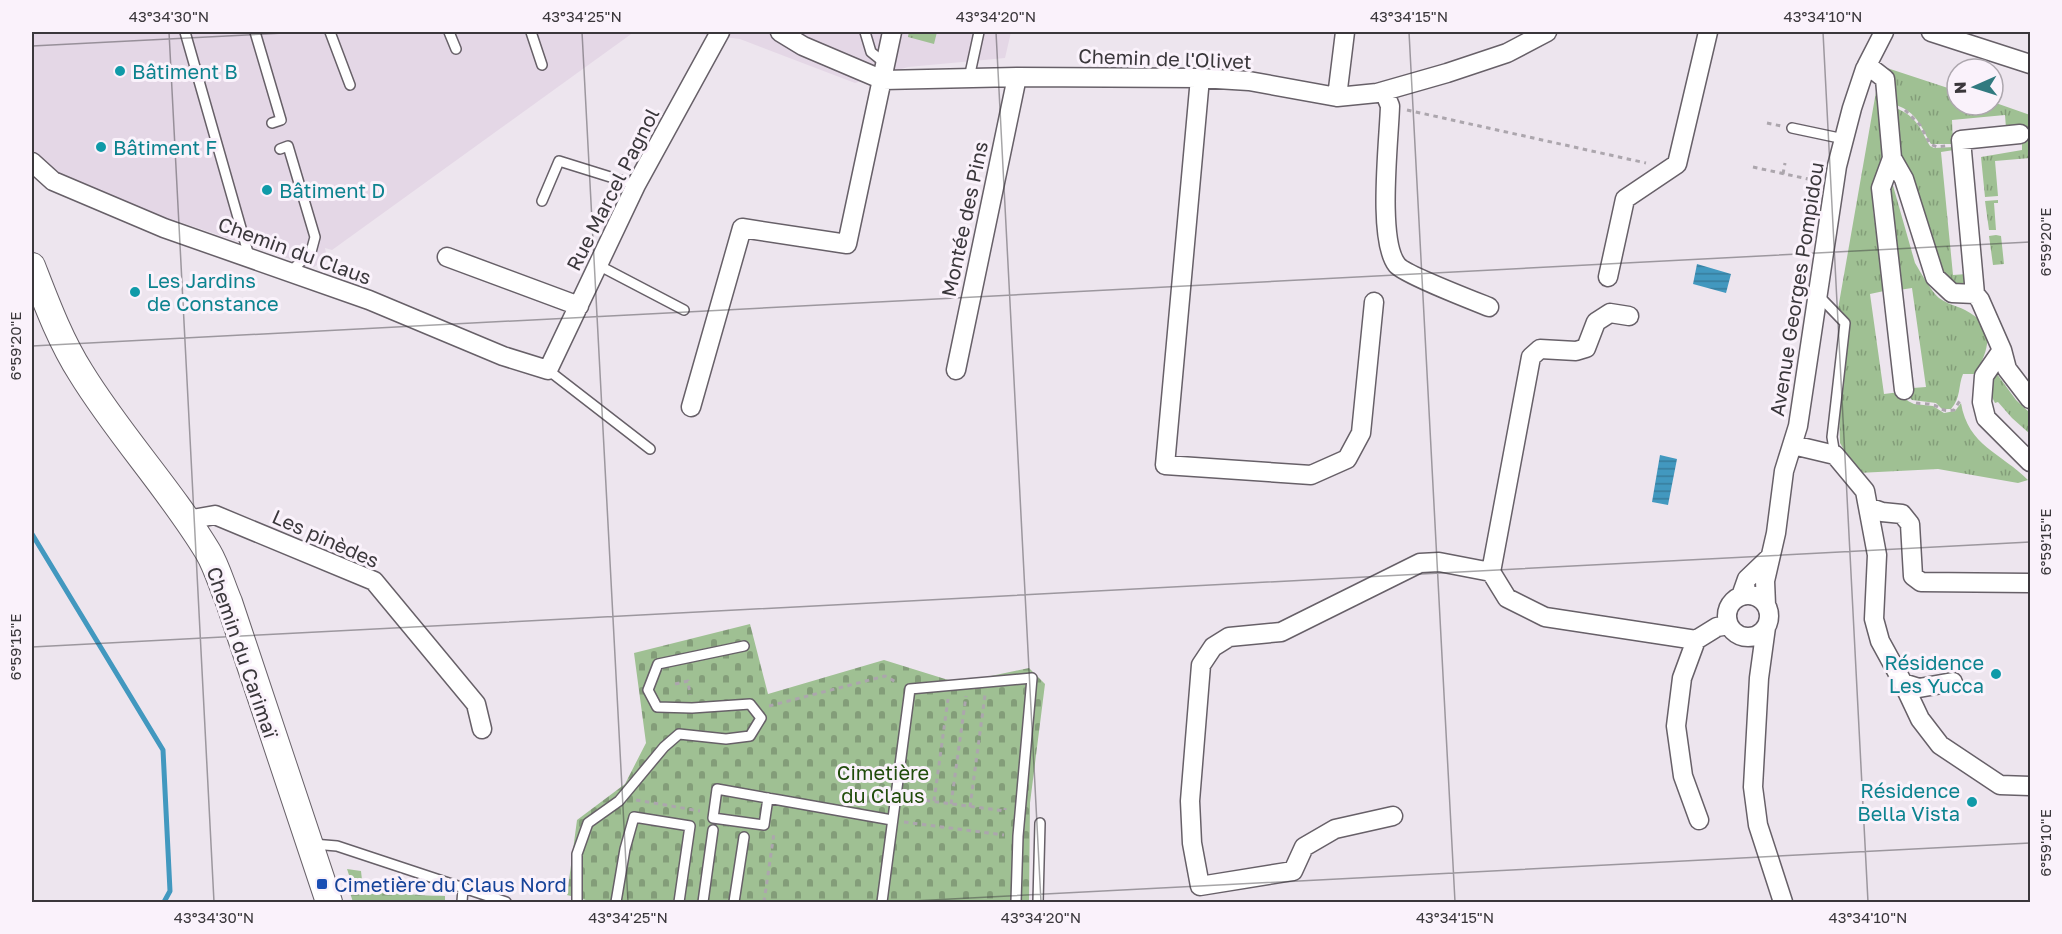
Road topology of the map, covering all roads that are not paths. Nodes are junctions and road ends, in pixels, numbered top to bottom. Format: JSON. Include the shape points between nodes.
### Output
{"nodes":[{"id":1,"x":185,"y":32,"type":"edge"},
{"id":2,"x":255,"y":32,"type":"edge"},
{"id":3,"x":330,"y":32,"type":"edge"},
{"id":4,"x":450,"y":32,"type":"edge"},
{"id":5,"x":531,"y":32,"type":"edge"},
{"id":6,"x":720,"y":32,"type":"edge"},
{"id":7,"x":780,"y":32,"type":"edge"},
{"id":8,"x":865,"y":32,"type":"edge"},
{"id":9,"x":892,"y":32,"type":"edge"},
{"id":10,"x":979,"y":32,"type":"edge"},
{"id":11,"x":1345,"y":32,"type":"edge"},
{"id":12,"x":1547,"y":32,"type":"edge"},
{"id":13,"x":1708,"y":32,"type":"edge"},
{"id":14,"x":1884,"y":32,"type":"edge"},
{"id":15,"x":1931,"y":32,"type":"edge"},
{"id":16,"x":456,"y":49,"type":"dead end"},
{"id":17,"x":2031,"y":64,"type":"edge"},
{"id":18,"x":542,"y":65,"type":"dead end"},
{"id":19,"x":1867,"y":65,"type":"junction"},
{"id":20,"x":884,"y":72,"type":"junction"},
{"id":21,"x":1017,"y":77,"type":"junction"},
{"id":22,"x":969,"y":78,"type":"junction"},
{"id":23,"x":1200,"y":78,"type":"junction"},
{"id":24,"x":350,"y":85,"type":"dead end"},
{"id":25,"x":1337,"y":97,"type":"junction"},
{"id":26,"x":1387,"y":99,"type":"junction"},
{"id":27,"x":272,"y":123,"type":"dead end"},
{"id":28,"x":1792,"y":128,"type":"dead end"},
{"id":29,"x":2020,"y":134,"type":"dead end"},
{"id":30,"x":1844,"y":139,"type":"junction"},
{"id":31,"x":280,"y":148,"type":"dead end"},
{"id":32,"x":1892,"y":158,"type":"junction"},
{"id":33,"x":32,"y":162,"type":"edge"},
{"id":34,"x":636,"y":185,"type":"junction"},
{"id":35,"x":542,"y":201,"type":"dead end"},
{"id":36,"x":249,"y":256,"type":"junction"},
{"id":37,"x":447,"y":257,"type":"dead end"},
{"id":38,"x":598,"y":265,"type":"junction"},
{"id":39,"x":32,"y":266,"type":"edge"},
{"id":40,"x":290,"y":272,"type":"junction"},
{"id":41,"x":1608,"y":276,"type":"dead end"},
{"id":42,"x":1817,"y":293,"type":"junction"},
{"id":43,"x":1975,"y":294,"type":"junction"},
{"id":44,"x":1374,"y":302,"type":"dead end"},
{"id":45,"x":579,"y":306,"type":"junction"},
{"id":46,"x":1489,"y":308,"type":"dead end"},
{"id":47,"x":684,"y":310,"type":"dead end"},
{"id":48,"x":1629,"y":316,"type":"dead end"},
{"id":49,"x":2002,"y":350,"type":"junction"},
{"id":50,"x":548,"y":370,"type":"junction"},
{"id":51,"x":956,"y":370,"type":"dead end"},
{"id":52,"x":1908,"y":396,"type":"road end"},
{"id":53,"x":2031,"y":399,"type":"edge"},
{"id":54,"x":691,"y":408,"type":"dead end"},
{"id":55,"x":1793,"y":445,"type":"junction"},
{"id":56,"x":650,"y":449,"type":"dead end"},
{"id":57,"x":1836,"y":455,"type":"junction"},
{"id":58,"x":2031,"y":462,"type":"edge"},
{"id":59,"x":1868,"y":507,"type":"junction"},
{"id":60,"x":187,"y":520,"type":"junction"},
{"id":61,"x":1769,"y":558,"type":"junction"},
{"id":62,"x":1491,"y":573,"type":"junction"},
{"id":63,"x":2031,"y":583,"type":"edge"},
{"id":64,"x":1741,"y":596,"type":"junction"},
{"id":65,"x":1766,"y":606,"type":"junction"},
{"id":66,"x":1766,"y":627,"type":"junction"},
{"id":67,"x":1734,"y":630,"type":"junction"},
{"id":68,"x":1696,"y":640,"type":"junction"},
{"id":69,"x":744,"y":646,"type":"dead end"},
{"id":70,"x":1759,"y":678,"type":"junction"},
{"id":71,"x":1953,"y":682,"type":"dead end"},
{"id":72,"x":1903,"y":683,"type":"junction"},
{"id":73,"x":482,"y":729,"type":"dead end"},
{"id":74,"x":2031,"y":786,"type":"edge"},
{"id":75,"x":768,"y":798,"type":"junction"},
{"id":76,"x":1393,"y":816,"type":"dead end"},
{"id":77,"x":892,"y":820,"type":"junction"},
{"id":78,"x":1699,"y":820,"type":"dead end"},
{"id":79,"x":1040,"y":823,"type":"dead end"},
{"id":80,"x":713,"y":830,"type":"dead end"},
{"id":81,"x":744,"y":837,"type":"dead end"},
{"id":82,"x":308,"y":844,"type":"junction"},
{"id":83,"x":463,"y":888,"type":"junction"},
{"id":84,"x":329,"y":903,"type":"edge"},
{"id":85,"x":462,"y":903,"type":"edge"},
{"id":86,"x":506,"y":903,"type":"edge"},
{"id":87,"x":577,"y":903,"type":"edge"},
{"id":88,"x":616,"y":903,"type":"edge"},
{"id":89,"x":679,"y":903,"type":"edge"},
{"id":90,"x":703,"y":903,"type":"edge"},
{"id":91,"x":734,"y":903,"type":"edge"},
{"id":92,"x":882,"y":903,"type":"edge"},
{"id":93,"x":1016,"y":903,"type":"edge"},
{"id":94,"x":1038,"y":903,"type":"edge"},
{"id":95,"x":1783,"y":903,"type":"edge"}],
"edges":[{"from":1,"to":36,"type":"lane"},
{"from":2,"to":27,"type":"lane","via":[[281,120]]},
{"from":3,"to":24,"type":"lane"},
{"from":4,"to":16,"type":"lane"},
{"from":5,"to":18,"type":"lane"},
{"from":6,"to":34,"type":"street","name":"Rue Marcel Pagnol"},
{"from":7,"to":20,"type":"street","name":"Chemin de l'Olivet","via":[[803,46]]},
{"from":8,"to":20,"type":"lane","via":[[871,52]]},
{"from":9,"to":20,"type":"street"},
{"from":10,"to":22,"type":"lane"},
{"from":11,"to":25,"type":"street"},
{"from":12,"to":26,"type":"street","name":"Chemin de l'Olivet","via":[[1508,53]]},
{"from":13,"to":41,"type":"street","via":[[1677,164],[1625,200]]},
{"from":14,"to":19,"type":"street","name":"Avenue Georges Pompidou"},
{"from":15,"to":17,"type":"street"},
{"from":19,"to":30,"type":"street","name":"Avenue Georges Pompidou"},
{"from":19,"to":32,"type":"street","via":[[1885,79]]},
{"from":20,"to":22,"type":"street","name":"Chemin de l'Olivet"},
{"from":20,"to":54,"type":"street","via":[[847,244],[742,228]]},
{"from":21,"to":22,"type":"street","name":"Chemin de l'Olivet"},
{"from":21,"to":23,"type":"street","name":"Chemin de l'Olivet"},
{"from":21,"to":51,"type":"street","name":"Montée des Pins"},
{"from":23,"to":25,"type":"street","name":"Chemin de l'Olivet","via":[[1249,81]]},
{"from":23,"to":44,"type":"street","via":[[1165,465],[1311,475],[1347,459],[1361,433]]},
{"from":25,"to":26,"type":"street","name":"Chemin de l'Olivet"},
{"from":26,"to":46,"type":"street","via":[[1389,250],[1398,267]]},
{"from":28,"to":30,"type":"lane"},
{"from":29,"to":43,"type":"street","via":[[1961,140]]},
{"from":30,"to":42,"type":"street","name":"Avenue Georges Pompidou"},
{"from":31,"to":40,"type":"lane","via":[[288,146],[315,237],[311,252]]},
{"from":32,"to":43,"type":"street","via":[[1904,179],[1935,277],[1952,293]]},
{"from":32,"to":52,"type":"street","via":[[1881,188]]},
{"from":33,"to":36,"type":"street","name":"Chemin du Claus","via":[[53,181],[164,228]]},
{"from":34,"to":35,"type":"lane","via":[[559,161]]},
{"from":34,"to":38,"type":"street","name":"Rue Marcel Pagnol"},
{"from":36,"to":40,"type":"street","name":"Chemin du Claus"},
{"from":37,"to":45,"type":"street"},
{"from":38,"to":45,"type":"street","name":"Rue Marcel Pagnol"},
{"from":38,"to":47,"type":"lane"},
{"from":39,"to":60,"type":"main road","name":"Chemin du Carimaï","via":[[80,372]]},
{"from":40,"to":50,"type":"street","name":"Chemin du Claus","via":[[369,300],[502,356]]},
{"from":42,"to":55,"type":"street","name":"Avenue Georges Pompidou"},
{"from":42,"to":57,"type":"lane","via":[[1845,323],[1832,437]]},
{"from":43,"to":49,"type":"street"},
{"from":45,"to":50,"type":"street","name":"Rue Marcel Pagnol"},
{"from":48,"to":62,"type":"street","via":[[1610,313],[1596,322],[1586,348],[1540,349],[1531,357]]},
{"from":49,"to":53,"type":"street","via":[[2007,369]]},
{"from":49,"to":58,"type":"street","via":[[1984,376],[1982,402],[1986,418]]},
{"from":50,"to":56,"type":"lane"},
{"from":55,"to":57,"type":"street"},
{"from":55,"to":61,"type":"street","name":"Avenue Georges Pompidou","via":[[1784,471]]},
{"from":57,"to":59,"type":"street","via":[[1865,491]]},
{"from":59,"to":63,"type":"street","via":[[1902,514],[1910,524],[1913,576],[1921,582]]},
{"from":59,"to":72,"type":"street","via":[[1877,555],[1874,619],[1880,641]]},
{"from":60,"to":73,"type":"street","name":"Les pinèdes","via":[[215,515],[374,581],[476,704]]},
{"from":60,"to":82,"type":"main road","name":"Chemin du Carimaï","via":[[209,554],[229,602]]},
{"from":61,"to":64,"type":"street","via":[[1747,579]]},
{"from":61,"to":65,"type":"street","name":"Avenue Georges Pompidou"},
{"from":62,"to":68,"type":"street","via":[[1508,598],[1545,617]]},
{"from":62,"to":76,"type":"street","via":[[1439,562],[1420,563],[1281,632],[1229,637],[1213,647],[1201,665],[1190,801],[1200,886],[1293,871],[1304,848],[1335,829]]},
{"from":64,"to":65,"type":"street","via":[[1760,599]]},
{"from":64,"to":67,"type":"street","via":[[1727,613]]},
{"from":65,"to":66,"type":"street"},
{"from":66,"to":67,"type":"street","via":[[1749,637]]},
{"from":66,"to":70,"type":"street"},
{"from":67,"to":68,"type":"street","via":[[1717,627]]},
{"from":67,"to":70,"type":"street"},
{"from":68,"to":78,"type":"street","via":[[1682,678],[1676,726],[1683,776]]},
{"from":69,"to":87,"type":"lane","via":[[658,664],[648,690],[657,707],[750,704],[761,718],[750,736],[726,739],[679,734],[622,797],[588,823],[577,854]]},
{"from":70,"to":95,"type":"street","via":[[1753,787],[1758,825]]},
{"from":71,"to":72,"type":"street","via":[[1919,688]]},
{"from":72,"to":74,"type":"street","via":[[1920,720],[1940,745],[2000,785]]},
{"from":75,"to":75,"type":"lane","via":[[717,789],[713,818],[764,825]]},
{"from":75,"to":77,"type":"lane"},
{"from":77,"to":92,"type":"lane"},
{"from":77,"to":93,"type":"lane","via":[[910,689],[1032,678]]},
{"from":79,"to":94,"type":"lane"},
{"from":80,"to":90,"type":"lane"},
{"from":81,"to":91,"type":"lane"},
{"from":82,"to":83,"type":"lane","via":[[337,846]]},
{"from":82,"to":84,"type":"main road","name":"Chemin du Carimaï"},
{"from":83,"to":85,"type":"lane"},
{"from":83,"to":86,"type":"lane"},
{"from":88,"to":89,"type":"lane","via":[[634,817],[690,826]]}]}
